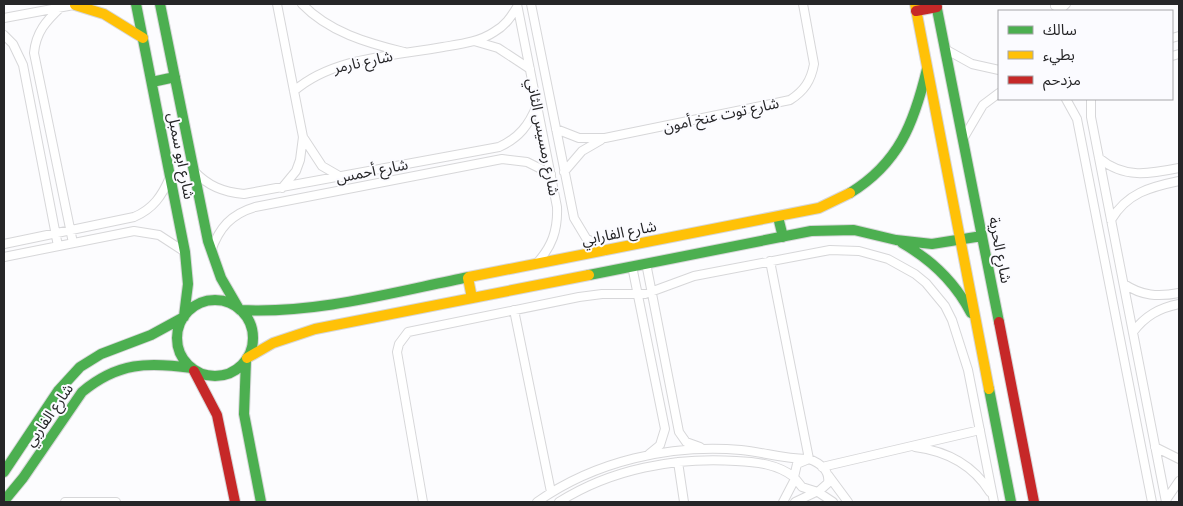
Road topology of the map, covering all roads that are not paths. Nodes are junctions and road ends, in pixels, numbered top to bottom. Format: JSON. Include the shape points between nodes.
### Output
{"nodes":[{"id":1,"x":77,"y":4,"type":"edge"},
{"id":2,"x":136,"y":4,"type":"edge"},
{"id":3,"x":160,"y":4,"type":"edge"},
{"id":4,"x":277,"y":4,"type":"edge"},
{"id":5,"x":302,"y":4,"type":"edge"},
{"id":6,"x":531,"y":4,"type":"edge"},
{"id":7,"x":803,"y":4,"type":"edge"},
{"id":8,"x":1067,"y":4,"type":"edge"},
{"id":9,"x":517,"y":5,"type":"edge"},
{"id":10,"x":937,"y":5,"type":"edge"},
{"id":11,"x":61,"y":7,"type":"junction"},
{"id":12,"x":915,"y":7,"type":"edge"},
{"id":13,"x":1055,"y":7,"type":"edge"},
{"id":14,"x":4,"y":18,"type":"edge"},
{"id":15,"x":4,"y":35,"type":"edge"},
{"id":16,"x":143,"y":38,"type":"junction"},
{"id":17,"x":474,"y":41,"type":"junction"},
{"id":18,"x":945,"y":49,"type":"junction"},
{"id":19,"x":408,"y":53,"type":"junction"},
{"id":20,"x":530,"y":68,"type":"junction"},
{"id":21,"x":927,"y":69,"type":"junction"},
{"id":22,"x":998,"y":70,"type":"edge"},
{"id":23,"x":175,"y":77,"type":"junction"},
{"id":24,"x":152,"y":82,"type":"junction"},
{"id":25,"x":294,"y":91,"type":"junction"},
{"id":26,"x":998,"y":93,"type":"edge"},
{"id":27,"x":1067,"y":100,"type":"edge"},
{"id":28,"x":1091,"y":100,"type":"edge"},
{"id":29,"x":537,"y":105,"type":"junction"},
{"id":30,"x":1091,"y":117,"type":"junction"},
{"id":31,"x":1077,"y":119,"type":"junction"},
{"id":32,"x":556,"y":129,"type":"junction"},
{"id":33,"x":303,"y":137,"type":"junction"},
{"id":34,"x":605,"y":138,"type":"junction"},
{"id":35,"x":964,"y":139,"type":"junction"},
{"id":36,"x":1099,"y":158,"type":"junction"},
{"id":37,"x":410,"y":164,"type":"junction"},
{"id":38,"x":1179,"y":168,"type":"edge"},
{"id":39,"x":194,"y":170,"type":"junction"},
{"id":40,"x":564,"y":172,"type":"junction"},
{"id":41,"x":551,"y":174,"type":"junction"},
{"id":42,"x":1152,"y":174,"type":"junction"},
{"id":43,"x":170,"y":176,"type":"junction"},
{"id":44,"x":412,"y":176,"type":"junction"},
{"id":45,"x":341,"y":177,"type":"junction"},
{"id":46,"x":1179,"y":181,"type":"edge"},
{"id":47,"x":1155,"y":186,"type":"junction"},
{"id":48,"x":282,"y":188,"type":"junction"},
{"id":49,"x":571,"y":204,"type":"junction"},
{"id":50,"x":557,"y":207,"type":"junction"},
{"id":51,"x":778,"y":217,"type":"junction"},
{"id":52,"x":1111,"y":220,"type":"junction"},
{"id":53,"x":70,"y":231,"type":"junction"},
{"id":54,"x":55,"y":234,"type":"junction"},
{"id":55,"x":783,"y":236,"type":"junction"},
{"id":56,"x":982,"y":236,"type":"junction"},
{"id":57,"x":896,"y":240,"type":"junction"},
{"id":58,"x":961,"y":241,"type":"junction"},
{"id":59,"x":73,"y":243,"type":"junction"},
{"id":60,"x":4,"y":244,"type":"edge"},
{"id":61,"x":58,"y":246,"type":"junction"},
{"id":62,"x":211,"y":251,"type":"junction"},
{"id":63,"x":605,"y":251,"type":"junction"},
{"id":64,"x":185,"y":252,"type":"junction"},
{"id":65,"x":4,"y":257,"type":"edge"},
{"id":66,"x":770,"y":261,"type":"junction"},
{"id":67,"x":646,"y":263,"type":"junction"},
{"id":68,"x":536,"y":265,"type":"junction"},
{"id":69,"x":632,"y":266,"type":"junction"},
{"id":70,"x":468,"y":278,"type":"junction"},
{"id":71,"x":1124,"y":284,"type":"junction"},
{"id":72,"x":652,"y":292,"type":"junction"},
{"id":73,"x":1179,"y":293,"type":"edge"},
{"id":74,"x":638,"y":295,"type":"junction"},
{"id":75,"x":1168,"y":295,"type":"junction"},
{"id":76,"x":472,"y":298,"type":"junction"},
{"id":77,"x":1179,"y":304,"type":"edge"},
{"id":78,"x":1170,"y":306,"type":"junction"},
{"id":79,"x":239,"y":309,"type":"junction"},
{"id":80,"x":514,"y":310,"type":"junction"},
{"id":81,"x":184,"y":316,"type":"junction"},
{"id":82,"x":978,"y":326,"type":"junction"},
{"id":83,"x":1133,"y":332,"type":"junction"},
{"id":84,"x":246,"y":359,"type":"junction"},
{"id":85,"x":665,"y":364,"type":"junction"},
{"id":86,"x":653,"y":366,"type":"junction"},
{"id":87,"x":193,"y":369,"type":"junction"},
{"id":88,"x":1143,"y":384,"type":"junction"},
{"id":89,"x":1129,"y":387,"type":"junction"},
{"id":90,"x":980,"y":430,"type":"junction"},
{"id":91,"x":678,"y":432,"type":"junction"},
{"id":92,"x":665,"y":434,"type":"junction"},
{"id":93,"x":911,"y":446,"type":"junction"},
{"id":94,"x":1155,"y":447,"type":"junction"},
{"id":95,"x":709,"y":449,"type":"junction"},
{"id":96,"x":644,"y":456,"type":"junction"},
{"id":97,"x":807,"y":459,"type":"junction"},
{"id":98,"x":1179,"y":459,"type":"edge"},
{"id":99,"x":678,"y":462,"type":"junction"},
{"id":100,"x":608,"y":466,"type":"junction"},
{"id":101,"x":822,"y":467,"type":"junction"},
{"id":102,"x":4,"y":472,"type":"edge"},
{"id":103,"x":828,"y":475,"type":"junction"},
{"id":104,"x":611,"y":477,"type":"junction"},
{"id":105,"x":794,"y":478,"type":"junction"},
{"id":106,"x":1179,"y":482,"type":"edge"},
{"id":107,"x":551,"y":492,"type":"junction"},
{"id":108,"x":817,"y":492,"type":"junction"},
{"id":109,"x":994,"y":500,"type":"edge"},
{"id":110,"x":4,"y":501,"type":"edge"},
{"id":111,"x":1166,"y":501,"type":"edge"},
{"id":112,"x":65,"y":502,"type":"edge"},
{"id":113,"x":116,"y":502,"type":"edge"},
{"id":114,"x":235,"y":502,"type":"edge"},
{"id":115,"x":260,"y":502,"type":"edge"},
{"id":116,"x":423,"y":502,"type":"edge"},
{"id":117,"x":537,"y":502,"type":"edge"},
{"id":118,"x":559,"y":502,"type":"edge"},
{"id":119,"x":684,"y":502,"type":"edge"},
{"id":120,"x":782,"y":502,"type":"edge"},
{"id":121,"x":795,"y":502,"type":"edge"},
{"id":122,"x":833,"y":502,"type":"edge"},
{"id":123,"x":848,"y":502,"type":"edge"},
{"id":124,"x":1010,"y":502,"type":"edge"},
{"id":125,"x":1034,"y":502,"type":"edge"},
{"id":126,"x":1152,"y":502,"type":"edge"}],
"edges":[{"from":1,"to":11,"type":"street"},
{"from":1,"to":16,"type":"street","via":[[104,14]]},
{"from":2,"to":16,"type":"street","name":"شارع ابو سمبل"},
{"from":3,"to":23,"type":"street","name":"شارع ابو سمبل"},
{"from":4,"to":25,"type":"street"},
{"from":5,"to":19,"type":"street","name":"شارع نارمر","via":[[353,38]]},
{"from":6,"to":32,"type":"street","name":"شارع رمسيس الثاني"},
{"from":7,"to":34,"type":"street","name":"شارع توت عنخ أمون","via":[[814,64],[809,81],[798,95],[782,103]]},
{"from":8,"to":13,"type":"street"},
{"from":9,"to":17,"type":"street","name":"شارع نارمر","via":[[496,32]]},
{"from":9,"to":20,"type":"street","name":"شارع رمسيس الثاني"},
{"from":10,"to":12,"type":"street"},
{"from":10,"to":18,"type":"street","name":"شارع الحرية"},
{"from":11,"to":14,"type":"street"},
{"from":11,"to":53,"type":"street","via":[[37,34],[34,52]]},
{"from":12,"to":21,"type":"street"},
{"from":15,"to":54,"type":"street","via":[[16,49],[23,65]]},
{"from":16,"to":24,"type":"street","name":"شارع ابو سمبل"},
{"from":17,"to":19,"type":"street","name":"شارع نارمر"},
{"from":17,"to":20,"type":"street","name":"شارع نارمر","via":[[498,48]]},
{"from":18,"to":22,"type":"street","via":[[972,64]]},
{"from":18,"to":35,"type":"street","name":"شارع الحرية"},
{"from":19,"to":25,"type":"street","name":"شارع نارمر","via":[[326,70]]},
{"from":20,"to":29,"type":"street","name":"شارع رمسيس الثاني"},
{"from":21,"to":51,"type":"street","name":"شارع الفارابي","via":[[905,140],[881,170],[867,183],[834,202]]},
{"from":21,"to":58,"type":"street"},
{"from":23,"to":24,"type":"street"},
{"from":23,"to":39,"type":"street","name":"شارع ابو سمبل"},
{"from":24,"to":43,"type":"street","name":"شارع ابو سمبل"},
{"from":25,"to":33,"type":"street"},
{"from":26,"to":35,"type":"street","via":[[983,105]]},
{"from":27,"to":31,"type":"street"},
{"from":28,"to":30,"type":"street"},
{"from":29,"to":37,"type":"street","name":"شارع أحمس","via":[[527,126],[510,142],[499,147]]},
{"from":29,"to":41,"type":"street","name":"شارع رمسيس الثاني"},
{"from":30,"to":31,"type":"street","via":[[1083,114]]},
{"from":30,"to":36,"type":"street"},
{"from":31,"to":89,"type":"street"},
{"from":32,"to":34,"type":"street","name":"شارع توت عنخ أمون","via":[[579,138]]},
{"from":32,"to":40,"type":"street","name":"شارع رمسيس الثاني"},
{"from":33,"to":45,"type":"street","via":[[322,166]]},
{"from":33,"to":48,"type":"street","via":[[296,171]]},
{"from":34,"to":40,"type":"street","name":"شارع توت عنخ أمون","via":[[582,151]]},
{"from":35,"to":56,"type":"street","name":"شارع الحرية"},
{"from":36,"to":42,"type":"street","via":[[1119,171]]},
{"from":36,"to":52,"type":"street"},
{"from":37,"to":44,"type":"street"},
{"from":37,"to":45,"type":"street","name":"شارع أحمس"},
{"from":38,"to":42,"type":"street"},
{"from":39,"to":48,"type":"street","name":"شارع أحمس","via":[[211,185],[232,193],[253,194]]},
{"from":39,"to":62,"type":"street","name":"شارع ابو سمبل"},
{"from":40,"to":49,"type":"street","name":"شارع رمسيس الثاني"},
{"from":41,"to":44,"type":"street","name":"شارع أحمس","via":[[527,162],[502,158]]},
{"from":41,"to":50,"type":"street","name":"شارع رمسيس الثاني"},
{"from":42,"to":47,"type":"street","via":[[1147,180]]},
{"from":43,"to":53,"type":"street","via":[[163,192],[144,213]]},
{"from":43,"to":64,"type":"street","name":"شارع ابو سمبل"},
{"from":44,"to":62,"type":"street","name":"شارع أحمس","via":[[244,210],[226,222]]},
{"from":45,"to":48,"type":"street","name":"شارع أحمس"},
{"from":46,"to":47,"type":"street"},
{"from":47,"to":52,"type":"street","via":[[1125,201]]},
{"from":49,"to":50,"type":"street","via":[[565,208]]},
{"from":49,"to":63,"type":"street","name":"شارع رمسيس الثاني","via":[[579,229],[595,246]]},
{"from":50,"to":68,"type":"street","name":"شارع رمسيس الثاني","via":[[557,226],[551,244]]},
{"from":51,"to":55,"type":"street"},
{"from":51,"to":63,"type":"street","name":"شارع الفارابي"},
{"from":52,"to":71,"type":"street"},
{"from":53,"to":54,"type":"street"},
{"from":53,"to":59,"type":"street"},
{"from":54,"to":60,"type":"street"},
{"from":54,"to":61,"type":"street"},
{"from":55,"to":57,"type":"street","via":[[832,229]]},
{"from":55,"to":67,"type":"street"},
{"from":56,"to":58,"type":"street"},
{"from":56,"to":125,"type":"street","name":"شارع الحرية"},
{"from":57,"to":58,"type":"street","via":[[932,244]]},
{"from":57,"to":82,"type":"street","via":[[926,258],[952,282]]},
{"from":58,"to":82,"type":"street"},
{"from":59,"to":61,"type":"street"},
{"from":59,"to":64,"type":"street","via":[[128,232],[146,232],[170,240]]},
{"from":61,"to":65,"type":"street"},
{"from":62,"to":79,"type":"street","name":"شارع ابو سمبل","via":[[221,278]]},
{"from":63,"to":68,"type":"street","name":"شارع الفارابي"},
{"from":64,"to":81,"type":"street","name":"شارع ابو سمبل","via":[[188,284]]},
{"from":66,"to":72,"type":"street","via":[[688,277]]},
{"from":66,"to":90,"type":"street","via":[[830,250],[860,251],[888,259],[914,274],[936,294],[952,320],[963,349]]},
{"from":66,"to":97,"type":"street"},
{"from":67,"to":69,"type":"street"},
{"from":67,"to":72,"type":"street"},
{"from":68,"to":70,"type":"street","name":"شارع الفارابي"},
{"from":69,"to":74,"type":"street"},
{"from":69,"to":76,"type":"street"},
{"from":70,"to":76,"type":"street"},
{"from":70,"to":79,"type":"street","name":"شارع الفارابي","via":[[310,310]]},
{"from":71,"to":75,"type":"street","via":[[1142,294]]},
{"from":71,"to":83,"type":"street"},
{"from":72,"to":74,"type":"street"},
{"from":72,"to":85,"type":"street"},
{"from":73,"to":75,"type":"street"},
{"from":74,"to":80,"type":"street","via":[[591,296]]},
{"from":74,"to":86,"type":"street"},
{"from":75,"to":78,"type":"street","via":[[1165,301]]},
{"from":76,"to":84,"type":"street","via":[[301,332]]},
{"from":77,"to":78,"type":"street"},
{"from":78,"to":83,"type":"street","via":[[1146,317]]},
{"from":79,"to":81,"type":"street","via":[[210,301],[200,303]]},
{"from":79,"to":84,"type":"street","via":[[246,316],[252,332],[251,350]]},
{"from":80,"to":107,"type":"street"},
{"from":80,"to":116,"type":"street","via":[[416,329],[408,332],[398,344],[398,360]]},
{"from":81,"to":87,"type":"street","via":[[177,344],[180,354]]},
{"from":81,"to":102,"type":"street","name":"شارع الفاربي","via":[[160,330],[110,349],[81,366],[47,405]]},
{"from":82,"to":124,"type":"street"},
{"from":83,"to":88,"type":"street"},
{"from":84,"to":87,"type":"street","via":[[239,367],[222,375],[212,376]]},
{"from":84,"to":115,"type":"street","via":[[243,412]]},
{"from":85,"to":86,"type":"street"},
{"from":85,"to":91,"type":"street"},
{"from":86,"to":92,"type":"street"},
{"from":87,"to":110,"type":"street","name":"شارع الفاربي","via":[[159,364],[129,366],[116,369],[92,383],[82,392]]},
{"from":87,"to":114,"type":"street","via":[[217,415]]},
{"from":88,"to":89,"type":"street"},
{"from":88,"to":94,"type":"street"},
{"from":89,"to":126,"type":"street"},
{"from":90,"to":93,"type":"street"},
{"from":90,"to":109,"type":"street"},
{"from":91,"to":92,"type":"street","via":[[674,436]]},
{"from":91,"to":95,"type":"street","via":[[686,442]]},
{"from":92,"to":96,"type":"street","via":[[656,450]]},
{"from":93,"to":101,"type":"street"},
{"from":93,"to":109,"type":"street","via":[[945,454],[961,462],[975,473]]},
{"from":94,"to":98,"type":"street"},
{"from":94,"to":111,"type":"street"},
{"from":95,"to":96,"type":"street"},
{"from":95,"to":97,"type":"street","via":[[749,450]]},
{"from":96,"to":100,"type":"street"},
{"from":97,"to":101,"type":"street"},
{"from":97,"to":105,"type":"street","via":[[794,468]]},
{"from":99,"to":104,"type":"street"},
{"from":99,"to":105,"type":"street","via":[[758,463],[776,467]]},
{"from":99,"to":119,"type":"street"},
{"from":100,"to":104,"type":"street"},
{"from":100,"to":107,"type":"street"},
{"from":101,"to":103,"type":"street"},
{"from":103,"to":108,"type":"street","via":[[828,483]]},
{"from":103,"to":123,"type":"street"},
{"from":104,"to":118,"type":"street"},
{"from":105,"to":108,"type":"street","via":[[802,487]]},
{"from":105,"to":120,"type":"street"},
{"from":106,"to":111,"type":"street"},
{"from":107,"to":117,"type":"street"},
{"from":108,"to":121,"type":"street"},
{"from":108,"to":122,"type":"street"},
{"from":112,"to":113,"type":"street"}]}
